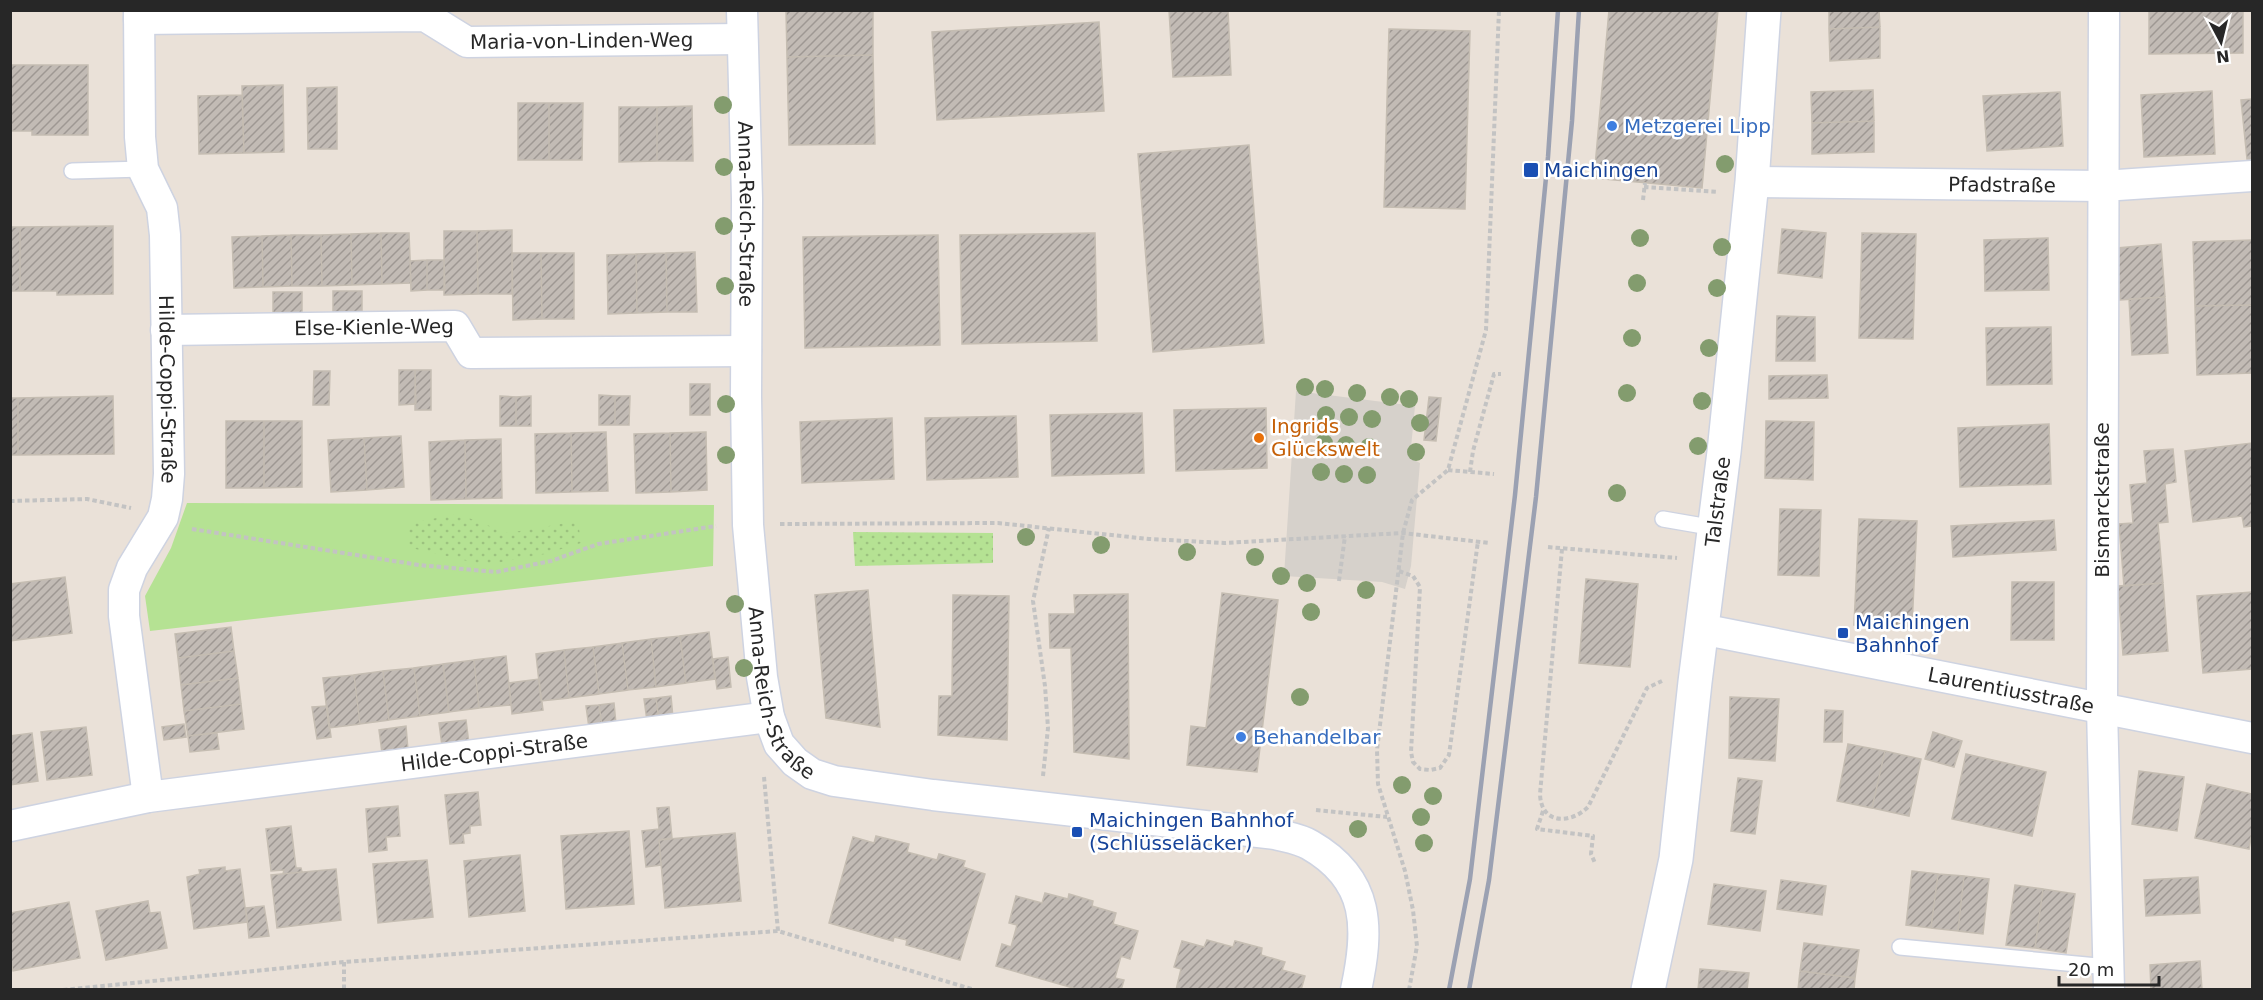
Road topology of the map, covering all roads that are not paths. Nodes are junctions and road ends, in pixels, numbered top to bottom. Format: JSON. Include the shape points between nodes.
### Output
{"nodes":[{"id":1,"x":1764,"y":10,"type":"edge"},
{"id":2,"x":2104,"y":10,"type":"edge"},
{"id":3,"x":139,"y":15,"type":"edge"},
{"id":4,"x":742,"y":25,"type":"edge"},
{"id":5,"x":143,"y":169,"type":"junction"},
{"id":6,"x":72,"y":171,"type":"dead end"},
{"id":7,"x":2253,"y":176,"type":"edge"},
{"id":8,"x":1752,"y":182,"type":"junction"},
{"id":9,"x":2103,"y":186,"type":"junction"},
{"id":10,"x":166,"y":330,"type":"junction"},
{"id":11,"x":746,"y":351,"type":"junction"},
{"id":12,"x":1663,"y":519,"type":"dead end"},
{"id":13,"x":1715,"y":528,"type":"junction"},
{"id":14,"x":1701,"y":629,"type":"junction"},
{"id":15,"x":2102,"y":708,"type":"junction"},
{"id":16,"x":769,"y":717,"type":"junction"},
{"id":17,"x":2253,"y":738,"type":"edge"},
{"id":18,"x":148,"y":797,"type":"junction"},
{"id":19,"x":10,"y":826,"type":"edge"},
{"id":20,"x":1900,"y":947,"type":"dead end"},
{"id":21,"x":2109,"y":978,"type":"edge"},
{"id":22,"x":1356,"y":990,"type":"edge"},
{"id":23,"x":1648,"y":990,"type":"edge"}],
"edges":[{"from":1,"to":8,"type":"street","name":"Talstraße"},
{"from":2,"to":9,"type":"street","name":"Bismarckstraße"},
{"from":3,"to":4,"type":"street","name":"Maria-von-Linden-Weg","via":[[425,16],[467,42]]},
{"from":3,"to":5,"type":"street","name":"Hilde-Coppi-Straße"},
{"from":4,"to":11,"type":"street","name":"Anna-Reich-Straße"},
{"from":5,"to":6,"type":"lane"},
{"from":5,"to":10,"type":"street","name":"Hilde-Coppi-Straße","via":[[162,208]]},
{"from":7,"to":9,"type":"street","name":"Pfadstraße"},
{"from":8,"to":9,"type":"street","name":"Pfadstraße"},
{"from":8,"to":13,"type":"street","name":"Talstraße"},
{"from":9,"to":15,"type":"street","name":"Bismarckstraße"},
{"from":10,"to":11,"type":"street","name":"Else-Kienle-Weg","via":[[454,326],[471,353]]},
{"from":10,"to":18,"type":"street","name":"Hilde-Coppi-Straße","via":[[169,474],[163,518],[132,568],[124,590]]},
{"from":11,"to":16,"type":"street","name":"Anna-Reich-Straße","via":[[748,525]]},
{"from":12,"to":13,"type":"lane"},
{"from":13,"to":14,"type":"street","name":"Talstraße"},
{"from":14,"to":15,"type":"street","name":"Laurentiusstraße"},
{"from":14,"to":23,"type":"street","name":"Talstraße","via":[[1676,860]]},
{"from":15,"to":17,"type":"street","name":"Laurentiusstraße"},
{"from":15,"to":21,"type":"street","name":"Bismarckstraße"},
{"from":16,"to":18,"type":"street","name":"Hilde-Coppi-Straße"},
{"from":16,"to":22,"type":"street","name":"Anna-Reich-Straße","via":[[779,744],[795,762],[812,774],[834,781],[1275,834],[1308,844],[1349,881],[1361,906],[1365,929]]},
{"from":18,"to":19,"type":"street","name":"Hilde-Coppi-Straße"},
{"from":20,"to":21,"type":"lane"}]}
